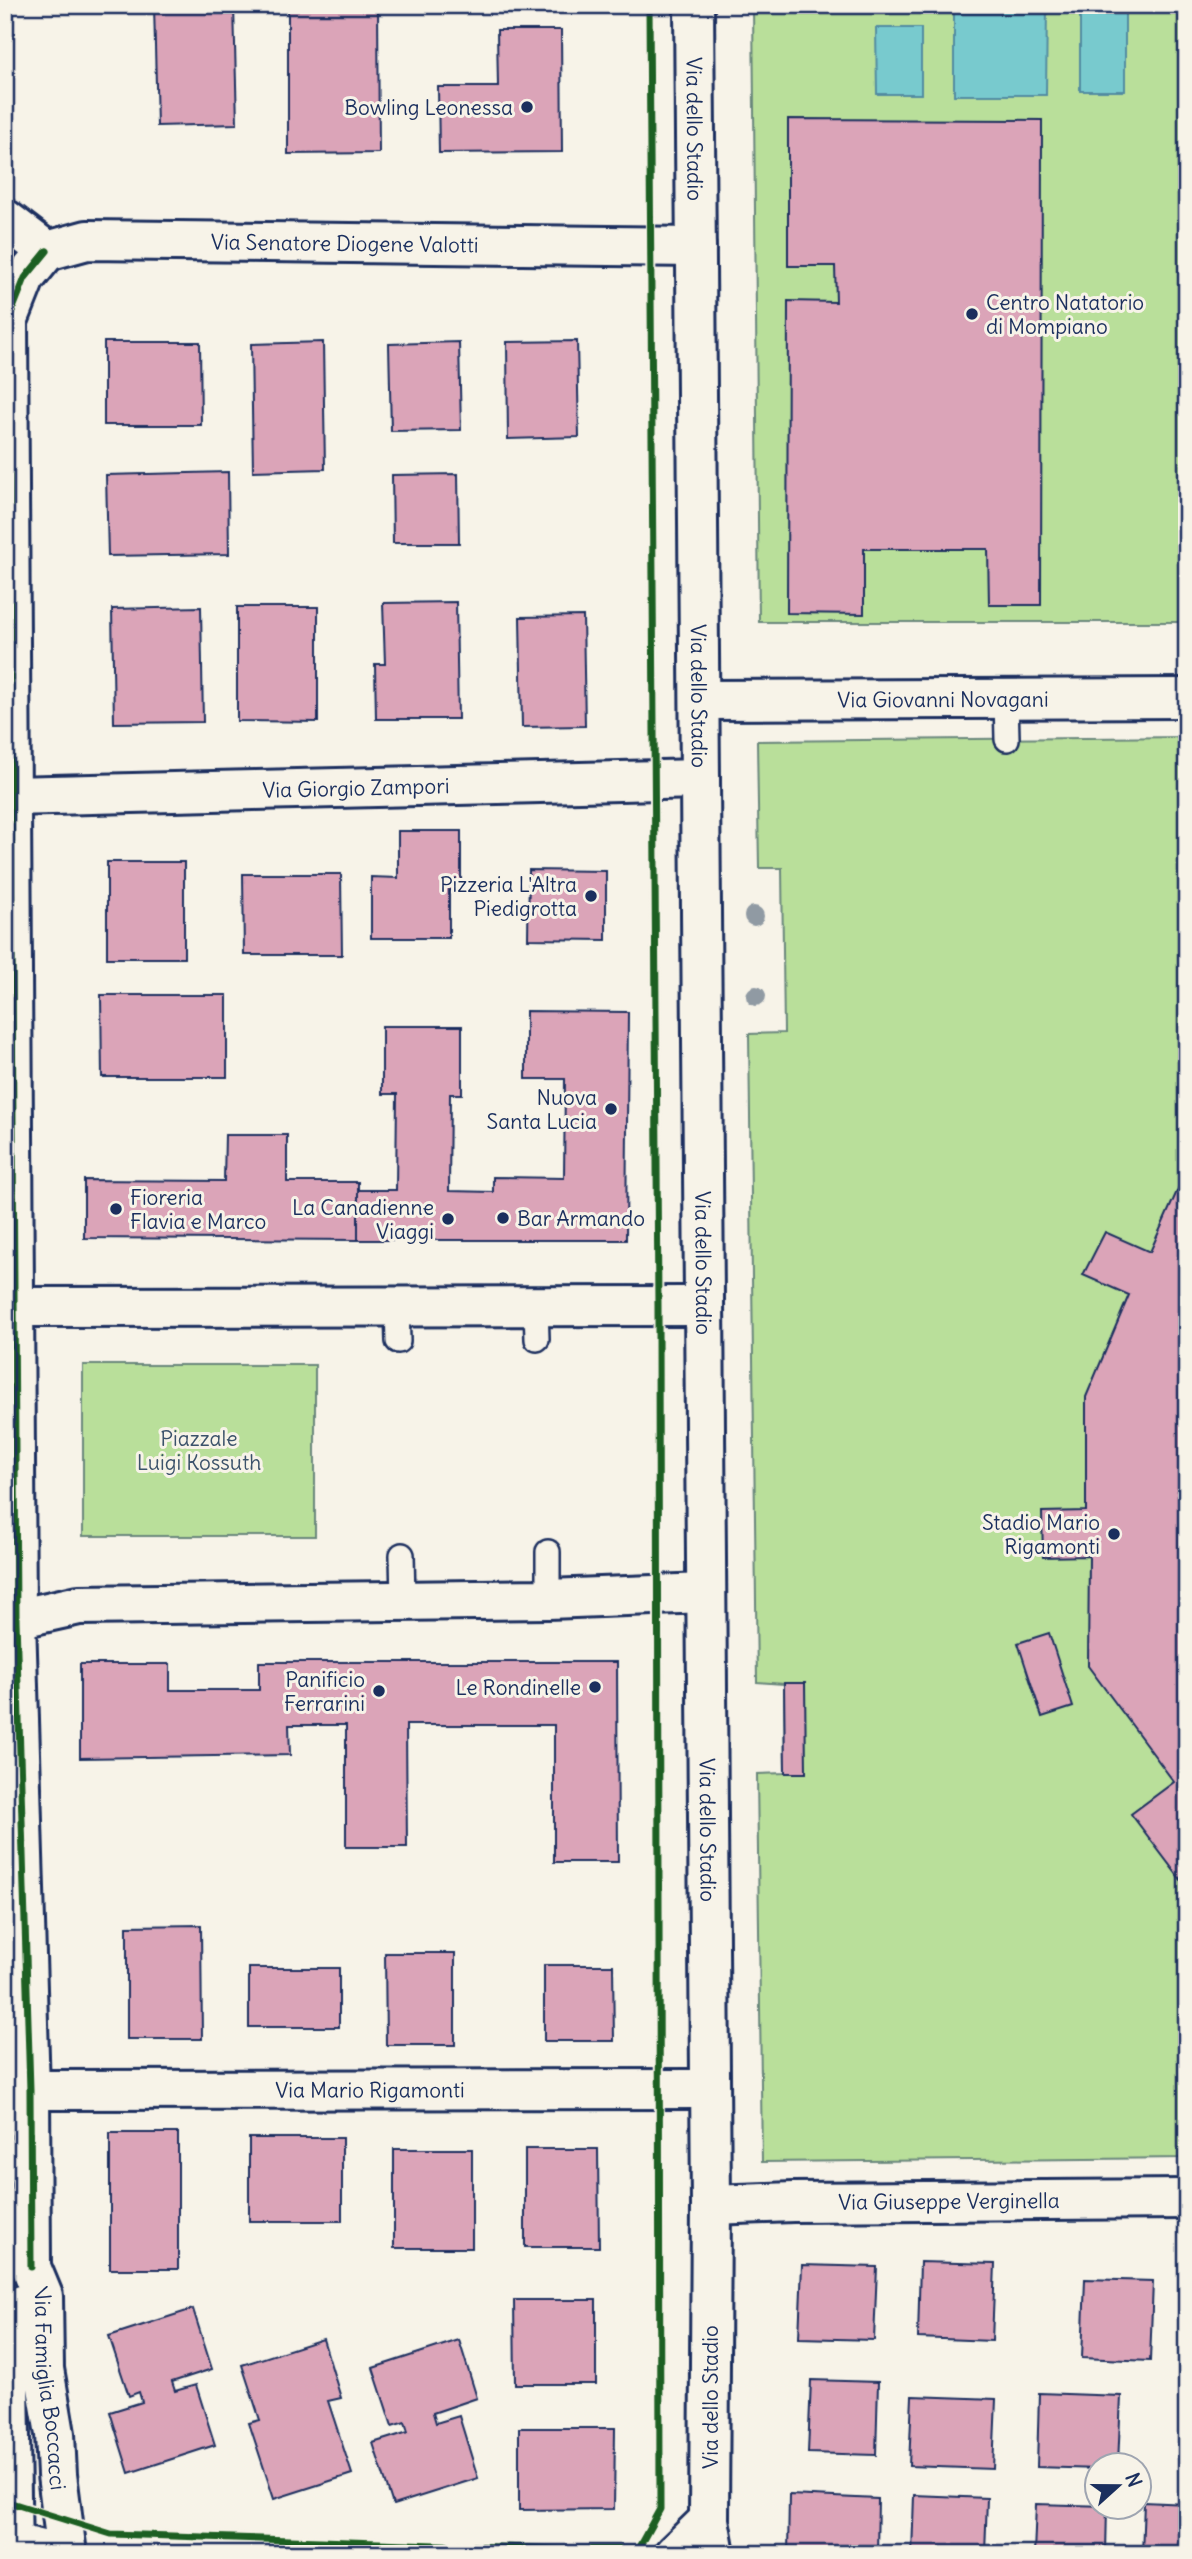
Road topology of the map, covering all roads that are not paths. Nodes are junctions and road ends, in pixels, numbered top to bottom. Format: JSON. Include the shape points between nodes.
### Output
{"nodes":[{"id":1,"x":694,"y":5,"type":"edge"},
{"id":2,"x":5,"y":219,"type":"edge"},
{"id":3,"x":696,"y":247,"type":"junction"},
{"id":4,"x":47,"y":251,"type":"junction"},
{"id":5,"x":1187,"y":698,"type":"edge"},
{"id":6,"x":1006,"y":699,"type":"junction"},
{"id":7,"x":700,"y":700,"type":"junction"},
{"id":8,"x":1007,"y":739,"type":"dead end"},
{"id":9,"x":700,"y":779,"type":"junction"},
{"id":10,"x":11,"y":796,"type":"junction"},
{"id":11,"x":704,"y":1306,"type":"junction"},
{"id":12,"x":10,"y":1308,"type":"edge"},
{"id":13,"x":548,"y":1552,"type":"dead end"},
{"id":14,"x":402,"y":1555,"type":"dead end"},
{"id":15,"x":706,"y":1593,"type":"junction"},
{"id":16,"x":548,"y":1599,"type":"junction"},
{"id":17,"x":403,"y":1600,"type":"junction"},
{"id":18,"x":11,"y":1619,"type":"edge"},
{"id":19,"x":710,"y":2088,"type":"junction"},
{"id":20,"x":30,"y":2090,"type":"junction"},
{"id":21,"x":1187,"y":2199,"type":"edge"},
{"id":22,"x":711,"y":2205,"type":"junction"},
{"id":23,"x":31,"y":2267,"type":"junction"},
{"id":24,"x":712,"y":2537,"type":"edge"},
{"id":25,"x":10,"y":2545,"type":"edge"},
{"id":26,"x":59,"y":2554,"type":"edge"},
{"id":27,"x":67,"y":2554,"type":"edge"},
{"id":28,"x":674,"y":2554,"type":"edge"}],
"edges":[{"from":1,"to":3,"type":"street","name":"Via dello Stadio"},
{"from":2,"to":4,"type":"street"},
{"from":3,"to":4,"type":"street","name":"Via Senatore Diogene Valotti","via":[[87,240]]},
{"from":3,"to":7,"type":"street","name":"Via dello Stadio"},
{"from":4,"to":10,"type":"street","name":"Via Famiglia Boccacci","via":[[25,278],[8,321]]},
{"from":5,"to":6,"type":"street","name":"Via Giovanni Novagani"},
{"from":6,"to":7,"type":"street","name":"Via Giovanni Novagani"},
{"from":6,"to":8,"type":"lane"},
{"from":7,"to":9,"type":"street","name":"Via dello Stadio"},
{"from":9,"to":10,"type":"street","name":"Via Giorgio Zampori"},
{"from":9,"to":11,"type":"street","name":"Via dello Stadio"},
{"from":10,"to":12,"type":"street","name":"Via Famiglia Boccacci"},
{"from":11,"to":12,"type":"street","via":[[536,1323],[397,1324]]},
{"from":11,"to":15,"type":"street","name":"Via dello Stadio"},
{"from":12,"to":18,"type":"street","name":"Via Famiglia Boccacci"},
{"from":13,"to":16,"type":"lane"},
{"from":14,"to":17,"type":"lane"},
{"from":15,"to":16,"type":"street"},
{"from":15,"to":19,"type":"street","name":"Via dello Stadio"},
{"from":16,"to":17,"type":"street"},
{"from":17,"to":18,"type":"street","via":[[79,1605]]},
{"from":18,"to":20,"type":"street","name":"Via Famiglia Boccacci"},
{"from":19,"to":20,"type":"street","name":"Via Mario Rigamonti"},
{"from":19,"to":22,"type":"street","name":"Via dello Stadio"},
{"from":20,"to":23,"type":"street","name":"Via Famiglia Boccacci"},
{"from":21,"to":22,"type":"street","name":"Via Giuseppe Verginella"},
{"from":22,"to":24,"type":"street","name":"Via dello Stadio"},
{"from":23,"to":25,"type":"street","name":"Via Famiglia Boccacci","via":[[22,2283],[20,2349],[9,2381]]},
{"from":23,"to":27,"type":"street","name":"Via Famiglia Boccacci","via":[[43,2295],[44,2369]]},
{"from":24,"to":28,"type":"street","name":"Via dello Stadio"},
{"from":25,"to":26,"type":"street"}]}
